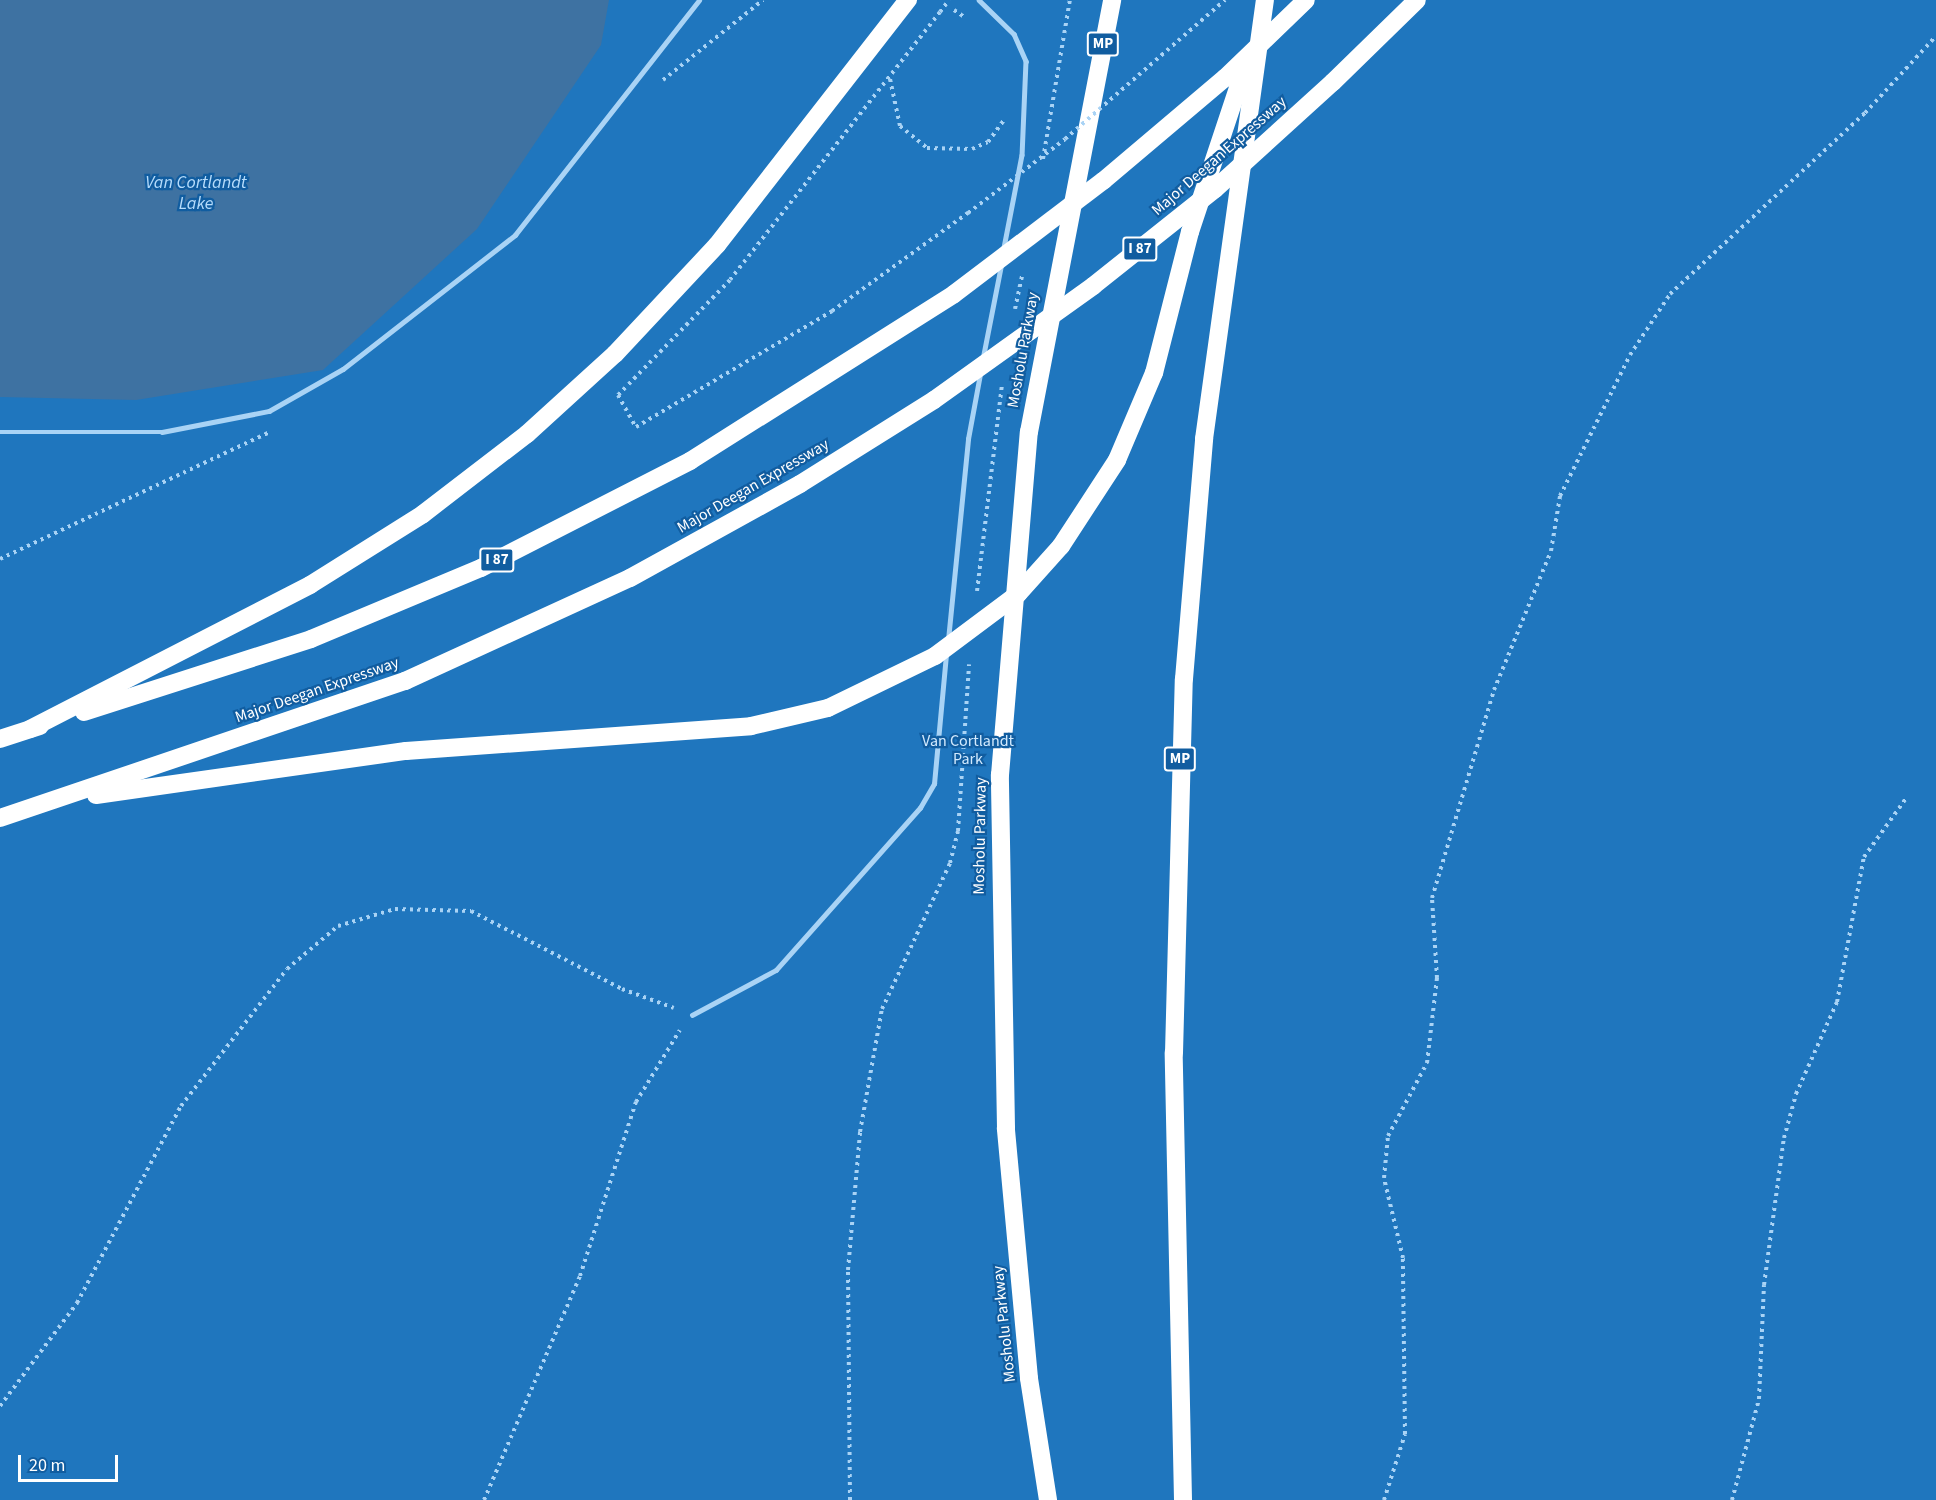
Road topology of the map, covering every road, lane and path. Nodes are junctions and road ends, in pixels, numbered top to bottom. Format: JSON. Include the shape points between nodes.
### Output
{"nodes":[{"id":1,"x":699,"y":0,"type":"edge"},
{"id":2,"x":908,"y":0,"type":"edge"},
{"id":3,"x":949,"y":0,"type":"edge"},
{"id":4,"x":979,"y":0,"type":"edge"},
{"id":5,"x":1112,"y":0,"type":"edge"},
{"id":6,"x":1225,"y":0,"type":"edge"},
{"id":7,"x":1265,"y":0,"type":"edge"},
{"id":8,"x":1306,"y":0,"type":"edge"},
{"id":9,"x":1417,"y":0,"type":"edge"},
{"id":10,"x":954,"y":9,"type":"dead end"},
{"id":11,"x":1260,"y":22,"type":"junction"},
{"id":12,"x":977,"y":26,"type":"dead end"},
{"id":13,"x":1936,"y":36,"type":"edge"},
{"id":14,"x":890,"y":78,"type":"junction"},
{"id":15,"x":1005,"y":109,"type":"dead end"},
{"id":16,"x":0,"y":432,"type":"edge"},
{"id":17,"x":30,"y":729,"type":"junction"},
{"id":18,"x":0,"y":739,"type":"edge"},
{"id":19,"x":1907,"y":797,"type":"dead end"},
{"id":20,"x":53,"y":802,"type":"junction"},
{"id":21,"x":0,"y":818,"type":"edge"},
{"id":22,"x":692,"y":1015,"type":"junction"},
{"id":23,"x":0,"y":1406,"type":"edge"},
{"id":24,"x":484,"y":1500,"type":"edge"},
{"id":25,"x":1048,"y":1500,"type":"edge"},
{"id":26,"x":1183,"y":1500,"type":"edge"},
{"id":27,"x":1384,"y":1500,"type":"edge"},
{"id":28,"x":1732,"y":1500,"type":"edge"}],
"edges":[{"from":1,"to":16,"type":"lane","via":[[515,235],[343,369],[269,411],[162,432]]},
{"from":2,"to":17,"type":"highway","via":[[717,245],[615,354],[511,447],[423,514],[310,585]]},
{"from":3,"to":14,"type":"path","bridge":true},
{"from":4,"to":22,"type":"lane","via":[[1014,34],[1026,61],[1028,92],[1022,156],[968,439],[934,784],[907,824],[776,970]]},
{"from":5,"to":25,"type":"highway","name":"Mosholu Parkway","number":"MP","via":[[1029,432],[1000,775],[1006,1128],[1029,1378]]},
{"from":6,"to":14,"type":"path","bridge":true,"via":[[1065,139],[968,213],[832,311],[636,428],[618,395],[730,280]]},
{"from":7,"to":11,"type":"highway","number":"MP"},
{"from":8,"to":17,"type":"highway","number":"I 87","bridge":true,"via":[[1225,78],[1103,181],[954,294],[690,461],[480,568],[311,639]]},
{"from":9,"to":20,"type":"highway","name":"Major Deegan Expressway","number":"I 87","bridge":true,"via":[[1334,82],[1215,189],[1093,286],[934,400],[800,483],[630,578],[405,681]]},
{"from":10,"to":12,"type":"path"},
{"from":11,"to":20,"type":"highway","bridge":true,"via":[[1190,232],[1154,372],[1117,460],[1061,546],[1018,594],[935,656],[828,708],[751,726],[406,751]]},
{"from":11,"to":26,"type":"highway","number":"MP","via":[[1204,439],[1184,679],[1174,1041]]},
{"from":13,"to":27,"type":"path","via":[[1865,113],[1671,294],[1630,355],[1560,496],[1551,551],[1494,690],[1432,898],[1437,978],[1431,1042],[1427,1063],[1388,1136],[1384,1178],[1403,1258],[1405,1434]]},
{"from":14,"to":15,"type":"path","via":[[900,126],[927,148],[955,152],[988,142]]},
{"from":17,"to":18,"type":"highway","number":"I 87"},
{"from":19,"to":28,"type":"path","via":[[1864,856],[1837,1002],[1796,1094],[1784,1138],[1764,1285],[1759,1399]]},
{"from":20,"to":21,"type":"highway","name":"Major Deegan Expressway","number":"I 87"},
{"from":22,"to":23,"type":"path","via":[[622,989],[471,911],[395,909],[338,926],[287,969],[188,1098],[77,1303]]},
{"from":22,"to":24,"type":"path","via":[[663,1051],[636,1102],[580,1276]]}]}
